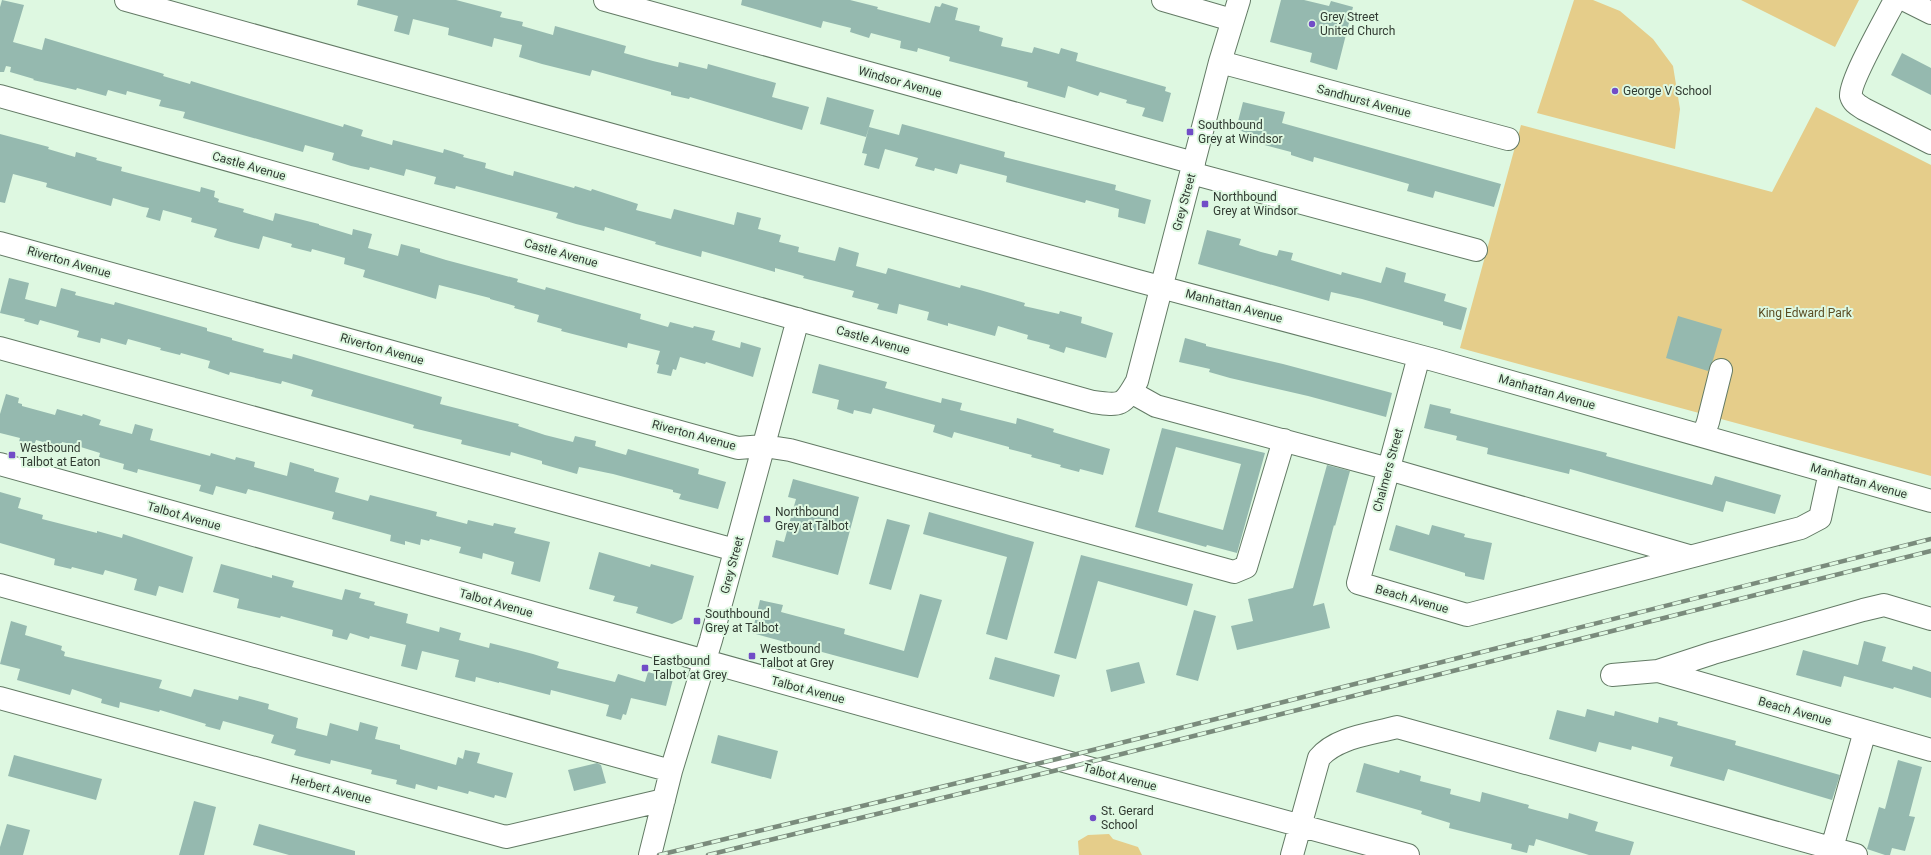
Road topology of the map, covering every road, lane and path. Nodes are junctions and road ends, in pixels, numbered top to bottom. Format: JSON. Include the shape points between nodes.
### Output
{"nodes":[{"id":1,"x":126,"y":0,"type":"edge"},
{"id":2,"x":605,"y":0,"type":"edge"},
{"id":3,"x":1162,"y":0,"type":"edge"},
{"id":4,"x":1895,"y":0,"type":"edge"},
{"id":5,"x":1905,"y":0,"type":"edge"},
{"id":6,"x":1235,"y":10,"type":"edge"},
{"id":7,"x":1931,"y":13,"type":"edge"},
{"id":8,"x":1220,"y":62,"type":"junction"},
{"id":9,"x":0,"y":96,"type":"edge"},
{"id":10,"x":1508,"y":139,"type":"dead end"},
{"id":11,"x":1931,"y":143,"type":"edge"},
{"id":12,"x":1193,"y":168,"type":"junction"},
{"id":13,"x":0,"y":243,"type":"edge"},
{"id":14,"x":1476,"y":250,"type":"dead end"},
{"id":15,"x":1162,"y":287,"type":"junction"},
{"id":16,"x":798,"y":319,"type":"junction"},
{"id":17,"x":0,"y":348,"type":"edge"},
{"id":18,"x":1419,"y":356,"type":"junction"},
{"id":19,"x":1721,"y":370,"type":"dead end"},
{"id":20,"x":1127,"y":397,"type":"junction"},
{"id":21,"x":1703,"y":436,"type":"junction"},
{"id":22,"x":1284,"y":440,"type":"junction"},
{"id":23,"x":764,"y":446,"type":"junction"},
{"id":24,"x":0,"y":464,"type":"edge"},
{"id":25,"x":1389,"y":469,"type":"junction"},
{"id":26,"x":1830,"y":472,"type":"junction"},
{"id":27,"x":1931,"y":502,"type":"edge"},
{"id":28,"x":735,"y":550,"type":"junction"},
{"id":29,"x":1690,"y":556,"type":"junction"},
{"id":30,"x":1358,"y":583,"type":"joint"},
{"id":31,"x":0,"y":585,"type":"edge"},
{"id":32,"x":1931,"y":619,"type":"edge"},
{"id":33,"x":705,"y":661,"type":"junction"},
{"id":34,"x":1658,"y":671,"type":"junction"},
{"id":35,"x":1612,"y":675,"type":"dead end"},
{"id":36,"x":0,"y":698,"type":"edge"},
{"id":37,"x":1865,"y":731,"type":"junction"},
{"id":38,"x":1931,"y":750,"type":"edge"},
{"id":39,"x":671,"y":771,"type":"junction"},
{"id":40,"x":664,"y":800,"type":"junction"},
{"id":41,"x":1301,"y":826,"type":"junction"},
{"id":42,"x":1832,"y":848,"type":"junction"},
{"id":43,"x":650,"y":855,"type":"edge"},
{"id":44,"x":1292,"y":855,"type":"edge"},
{"id":45,"x":1408,"y":855,"type":"edge"},
{"id":46,"x":1856,"y":855,"type":"edge"}],
"edges":[{"from":1,"to":15,"type":"street","name":"Manhattan Avenue"},
{"from":2,"to":12,"type":"street","name":"Windsor Avenue"},
{"from":3,"to":6,"type":"street"},
{"from":4,"to":11,"type":"street","via":[[1855,80],[1851,95],[1855,104]]},
{"from":5,"to":7,"type":"street"},
{"from":6,"to":8,"type":"street","name":"Grey Street"},
{"from":8,"to":10,"type":"street","name":"Sandhurst Avenue"},
{"from":8,"to":12,"type":"street","name":"Grey Street"},
{"from":9,"to":16,"type":"street","name":"Castle Avenue"},
{"from":12,"to":14,"type":"street","name":"Windsor Avenue"},
{"from":12,"to":15,"type":"street","name":"Grey Street"},
{"from":13,"to":23,"type":"street","name":"Riverton Avenue","via":[[738,448]]},
{"from":15,"to":18,"type":"street","name":"Manhattan Avenue"},
{"from":15,"to":20,"type":"street","name":"Grey Street","via":[[1137,381]]},
{"from":16,"to":20,"type":"street","name":"Castle Avenue","via":[[1093,402],[1111,404]]},
{"from":16,"to":23,"type":"street","name":"Grey Street"},
{"from":17,"to":28,"type":"street"},
{"from":18,"to":21,"type":"street","name":"Manhattan Avenue"},
{"from":18,"to":25,"type":"street","name":"Chalmers Street"},
{"from":19,"to":21,"type":"street"},
{"from":20,"to":22,"type":"street"},
{"from":21,"to":26,"type":"street","name":"Manhattan Avenue"},
{"from":22,"to":23,"type":"street","name":"Riverton Avenue","via":[[1246,567],[1234,572],[790,450]]},
{"from":22,"to":25,"type":"street"},
{"from":23,"to":28,"type":"street","name":"Grey Street"},
{"from":24,"to":33,"type":"street","name":"Talbot Avenue"},
{"from":25,"to":29,"type":"street"},
{"from":25,"to":30,"type":"street","name":"Chalmers Street"},
{"from":26,"to":27,"type":"street","name":"Manhattan Avenue"},
{"from":26,"to":29,"type":"street","via":[[1820,518],[1801,528]]},
{"from":28,"to":33,"type":"street","name":"Grey Street"},
{"from":29,"to":30,"type":"street","name":"Beach Avenue","via":[[1467,615]]},
{"from":31,"to":39,"type":"street"},
{"from":32,"to":34,"type":"street","via":[[1884,605],[1735,646]]},
{"from":33,"to":39,"type":"street","name":"Grey Street"},
{"from":33,"to":41,"type":"street","name":"Talbot Avenue"},
{"from":34,"to":35,"type":"street"},
{"from":34,"to":37,"type":"street","name":"Beach Avenue"},
{"from":36,"to":40,"type":"street","name":"Herbert Avenue","via":[[506,837]]},
{"from":37,"to":38,"type":"street","name":"Beach Avenue"},
{"from":37,"to":42,"type":"street"},
{"from":39,"to":40,"type":"street","name":"Grey Street"},
{"from":40,"to":43,"type":"street","name":"Grey Street"},
{"from":41,"to":42,"type":"street","via":[[1315,768],[1326,749],[1345,741],[1397,727]]},
{"from":41,"to":44,"type":"street"},
{"from":41,"to":45,"type":"street","name":"Talbot Avenue"},
{"from":42,"to":46,"type":"street"}]}
